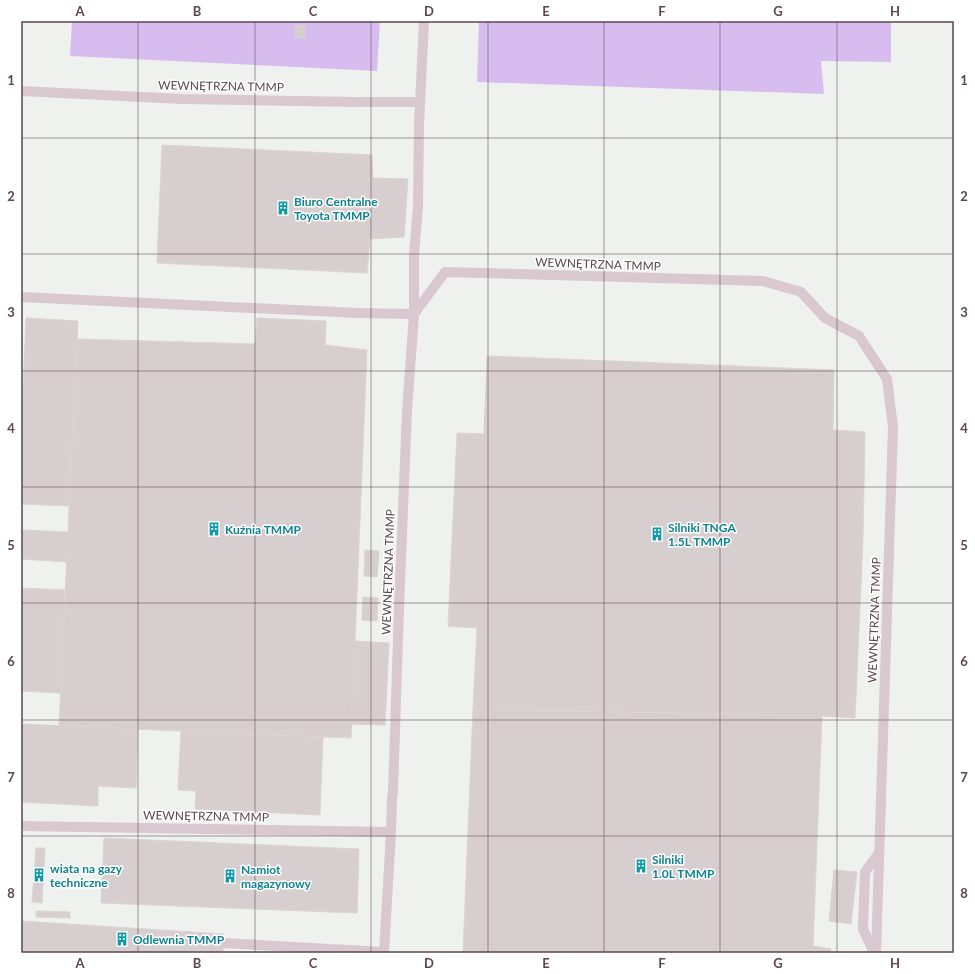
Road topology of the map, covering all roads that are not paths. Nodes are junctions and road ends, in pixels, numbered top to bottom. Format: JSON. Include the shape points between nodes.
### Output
{"nodes":[{"id":1,"x":424,"y":21,"type":"edge"},
{"id":2,"x":21,"y":91,"type":"edge"},
{"id":3,"x":420,"y":102,"type":"junction"},
{"id":4,"x":21,"y":297,"type":"edge"},
{"id":5,"x":414,"y":314,"type":"junction"},
{"id":6,"x":21,"y":826,"type":"edge"},
{"id":7,"x":391,"y":832,"type":"junction"},
{"id":8,"x":880,"y":853,"type":"junction"},
{"id":9,"x":223,"y":944,"type":"dead end"},
{"id":10,"x":384,"y":952,"type":"edge"},
{"id":11,"x":875,"y":953,"type":"edge"}],
"edges":[{"from":1,"to":3,"type":"lane","name":"WEWNĘTRZNA TMMP"},
{"from":2,"to":3,"type":"lane","name":"WEWNĘTRZNA TMMP","via":[[182,99]]},
{"from":3,"to":5,"type":"lane","name":"WEWNĘTRZNA TMMP"},
{"from":4,"to":5,"type":"lane"},
{"from":5,"to":7,"type":"lane","name":"WEWNĘTRZNA TMMP"},
{"from":5,"to":8,"type":"lane","name":"WEWNĘTRZNA TMMP","via":[[445,272],[763,281],[801,292],[825,318],[859,336],[887,379],[894,427]]},
{"from":6,"to":7,"type":"lane","name":"WEWNĘTRZNA TMMP"},
{"from":7,"to":10,"type":"lane","name":"WEWNĘTRZNA TMMP"},
{"from":8,"to":11,"type":"lane","name":"WEWNĘTRZNA TMMP"},
{"from":8,"to":11,"type":"lane","via":[[865,872],[862,929]]},
{"from":9,"to":10,"type":"lane"}]}
